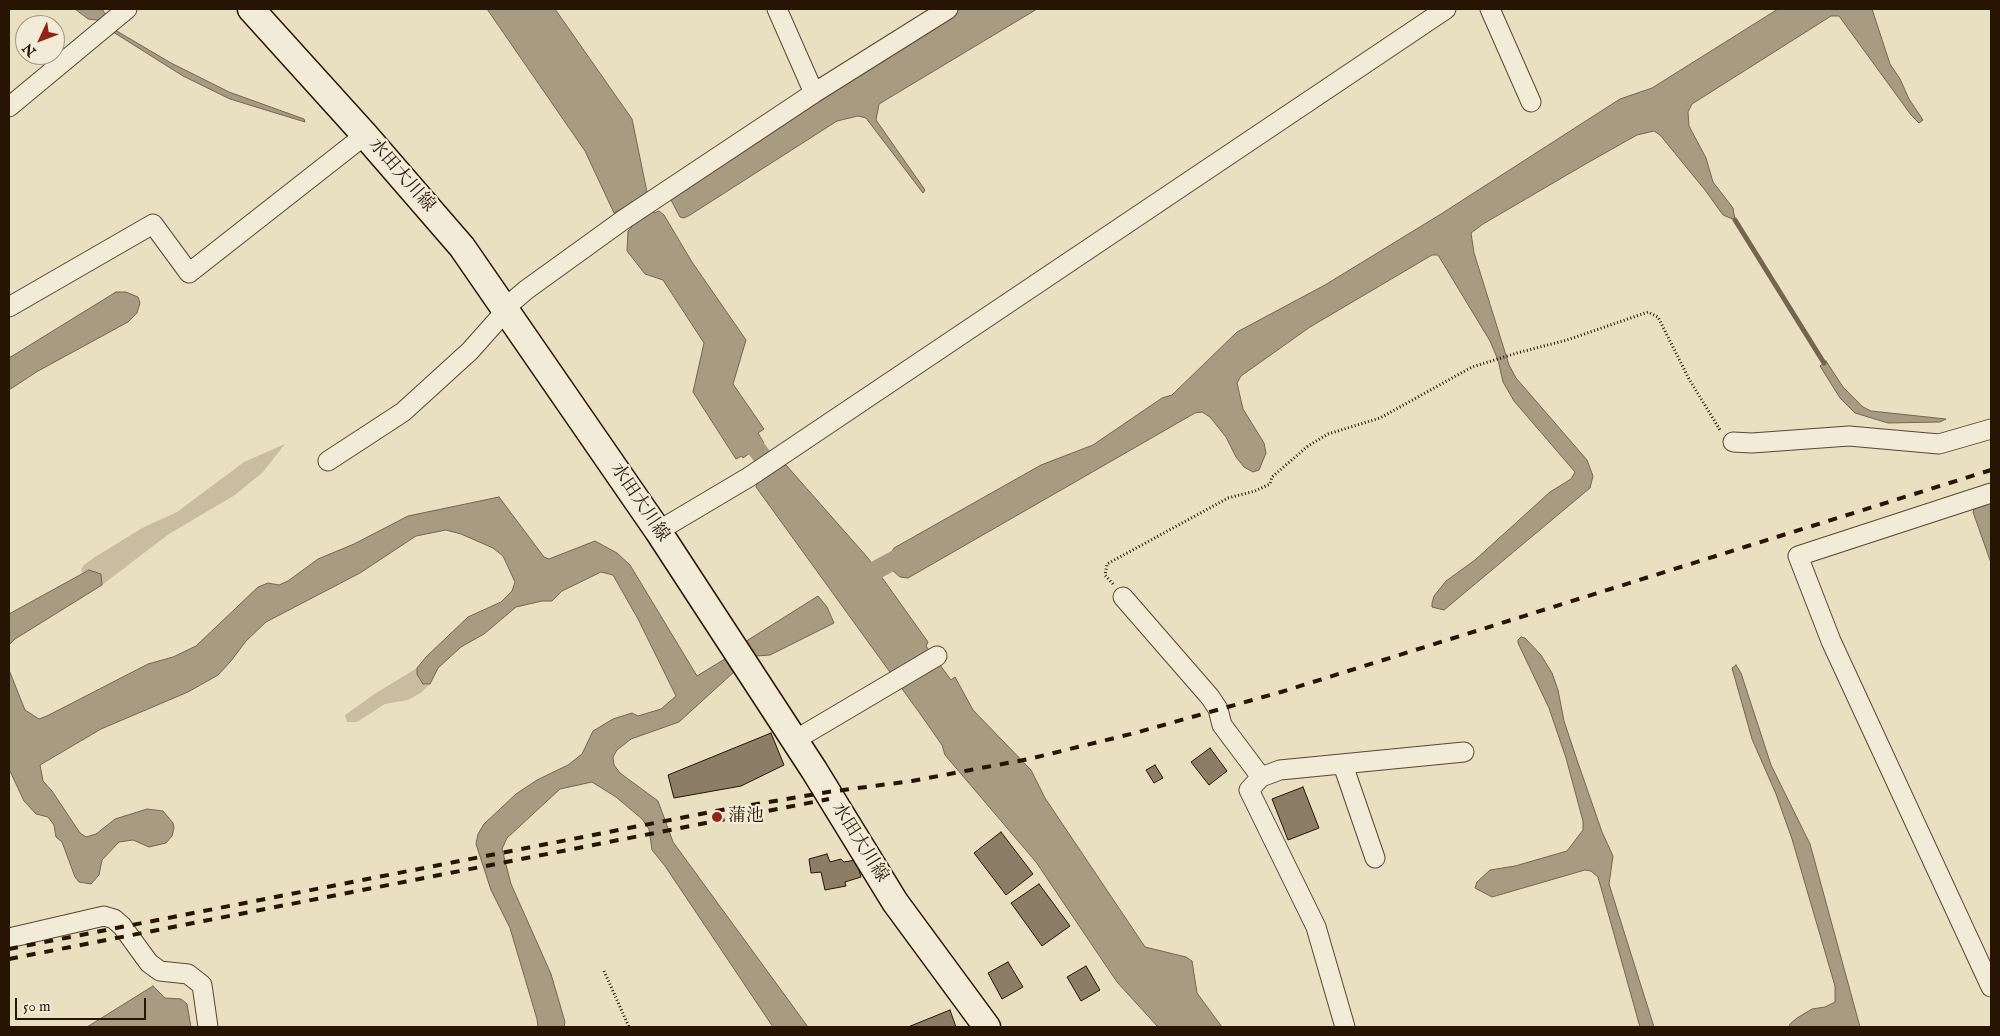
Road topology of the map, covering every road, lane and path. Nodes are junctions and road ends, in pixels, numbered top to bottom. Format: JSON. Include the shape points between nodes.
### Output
{"nodes":[{"id":1,"x":127,"y":9,"type":"edge"},
{"id":2,"x":251,"y":9,"type":"edge"},
{"id":3,"x":777,"y":9,"type":"edge"},
{"id":4,"x":948,"y":9,"type":"edge"},
{"id":5,"x":1446,"y":9,"type":"edge"},
{"id":6,"x":1490,"y":9,"type":"edge"},
{"id":7,"x":814,"y":93,"type":"junction"},
{"id":8,"x":1532,"y":102,"type":"dead end"},
{"id":9,"x":9,"y":107,"type":"edge"},
{"id":10,"x":365,"y":135,"type":"junction"},
{"id":11,"x":9,"y":307,"type":"edge"},
{"id":12,"x":505,"y":308,"type":"junction"},
{"id":13,"x":1991,"y":429,"type":"edge"},
{"id":14,"x":1733,"y":442,"type":"joint"},
{"id":15,"x":328,"y":461,"type":"dead end"},
{"id":16,"x":1991,"y":493,"type":"edge"},
{"id":17,"x":658,"y":531,"type":"junction"},
{"id":18,"x":1123,"y":597,"type":"joint"},
{"id":19,"x":937,"y":656,"type":"dead end"},
{"id":20,"x":794,"y":740,"type":"junction"},
{"id":21,"x":1464,"y":752,"type":"dead end"},
{"id":22,"x":1344,"y":765,"type":"junction"},
{"id":23,"x":1261,"y":777,"type":"junction"},
{"id":24,"x":1375,"y":858,"type":"dead end"},
{"id":25,"x":9,"y":938,"type":"edge"},
{"id":26,"x":604,"y":972,"type":"dead end"},
{"id":27,"x":1991,"y":987,"type":"edge"},
{"id":28,"x":208,"y":1027,"type":"edge"},
{"id":29,"x":629,"y":1027,"type":"edge"},
{"id":30,"x":986,"y":1027,"type":"edge"},
{"id":31,"x":1345,"y":1027,"type":"edge"}],
"edges":[{"from":1,"to":9,"type":"street"},
{"from":2,"to":10,"type":"main road","name":"水田大川線"},
{"from":3,"to":7,"type":"street"},
{"from":4,"to":7,"type":"street"},
{"from":5,"to":17,"type":"street","via":[[749,477]]},
{"from":6,"to":8,"type":"street"},
{"from":7,"to":12,"type":"street","via":[[623,220]]},
{"from":10,"to":11,"type":"street","via":[[189,273],[153,224]]},
{"from":10,"to":12,"type":"main road","name":"水田大川線","via":[[462,247]]},
{"from":12,"to":15,"type":"street","via":[[470,350],[403,412]]},
{"from":12,"to":17,"type":"main road","name":"水田大川線"},
{"from":13,"to":14,"type":"street","via":[[1939,444],[1848,436]]},
{"from":14,"to":18,"type":"path","via":[[1721,432],[1658,316],[1648,312],[1567,340],[1472,367],[1380,418],[1328,434],[1308,446],[1272,477],[1270,484],[1228,498],[1106,564],[1106,575]]},
{"from":16,"to":27,"type":"street","via":[[1798,556],[1831,640]]},
{"from":17,"to":20,"type":"main road","name":"水田大川線"},
{"from":18,"to":23,"type":"street","via":[[1210,696],[1222,725]]},
{"from":19,"to":20,"type":"street"},
{"from":20,"to":30,"type":"main road","name":"水田大川線","via":[[895,902]]},
{"from":21,"to":22,"type":"street"},
{"from":22,"to":23,"type":"street","via":[[1280,770]]},
{"from":22,"to":24,"type":"street"},
{"from":23,"to":31,"type":"street","via":[[1250,790],[1316,927]]},
{"from":25,"to":28,"type":"street","via":[[104,916],[114,919],[149,964],[160,971],[188,974],[202,985]]},
{"from":26,"to":29,"type":"path"}]}
